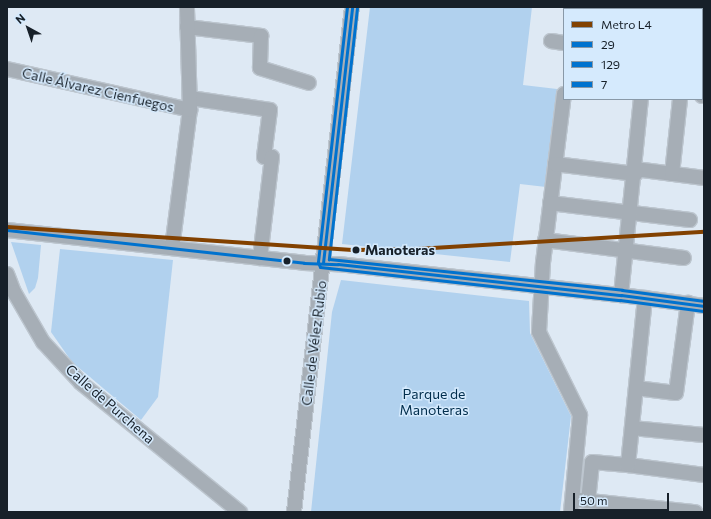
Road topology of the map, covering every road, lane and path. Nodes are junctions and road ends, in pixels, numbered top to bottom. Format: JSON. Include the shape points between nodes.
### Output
{"nodes":[{"id":1,"x":187,"y":7,"type":"edge"},
{"id":2,"x":352,"y":7,"type":"edge"},
{"id":3,"x":187,"y":27,"type":"junction"},
{"id":4,"x":7,"y":69,"type":"edge"},
{"id":5,"x":309,"y":83,"type":"dead end"},
{"id":6,"x":563,"y":100,"type":"edge"},
{"id":7,"x":641,"y":100,"type":"edge"},
{"id":8,"x":680,"y":100,"type":"edge"},
{"id":9,"x":190,"y":104,"type":"junction"},
{"id":10,"x":555,"y":164,"type":"junction"},
{"id":11,"x":635,"y":171,"type":"junction"},
{"id":12,"x":672,"y":174,"type":"junction"},
{"id":13,"x":704,"y":178,"type":"edge"},
{"id":14,"x":550,"y":203,"type":"junction"},
{"id":15,"x":630,"y":212,"type":"junction"},
{"id":16,"x":690,"y":220,"type":"dead end"},
{"id":17,"x":7,"y":230,"type":"edge"},
{"id":18,"x":546,"y":240,"type":"junction"},
{"id":19,"x":172,"y":248,"type":"junction"},
{"id":20,"x":626,"y":250,"type":"junction"},
{"id":21,"x":260,"y":258,"type":"junction"},
{"id":22,"x":684,"y":258,"type":"dead end"},
{"id":23,"x":323,"y":263,"type":"junction"},
{"id":24,"x":7,"y":274,"type":"edge"},
{"id":25,"x":541,"y":286,"type":"junction"},
{"id":26,"x":621,"y":295,"type":"junction"},
{"id":27,"x":645,"y":298,"type":"junction"},
{"id":28,"x":688,"y":304,"type":"junction"},
{"id":29,"x":704,"y":306,"type":"edge"},
{"id":30,"x":636,"y":388,"type":"junction"},
{"id":31,"x":632,"y":428,"type":"junction"},
{"id":32,"x":704,"y":435,"type":"edge"},
{"id":33,"x":628,"y":465,"type":"junction"},
{"id":34,"x":704,"y":475,"type":"edge"},
{"id":35,"x":588,"y":501,"type":"junction"},
{"id":36,"x":571,"y":506,"type":"edge"},
{"id":37,"x":614,"y":508,"type":"edge"},
{"id":38,"x":240,"y":512,"type":"edge"},
{"id":39,"x":294,"y":512,"type":"edge"},
{"id":40,"x":695,"y":512,"type":"edge"}],
"edges":[{"from":1,"to":3,"type":"street"},
{"from":2,"to":23,"type":"street","name":"Calle de Vélez Rubio"},
{"from":3,"to":5,"type":"street","via":[[261,36],[260,68]]},
{"from":3,"to":9,"type":"street"},
{"from":4,"to":9,"type":"street","name":"Calle Álvarez Cienfuegos"},
{"from":6,"to":10,"type":"street"},
{"from":7,"to":11,"type":"street"},
{"from":8,"to":12,"type":"street"},
{"from":9,"to":19,"type":"street"},
{"from":9,"to":21,"type":"street","name":"Calle Álvarez Cienfuegos","via":[[270,110],[264,158],[272,158]]},
{"from":10,"to":11,"type":"street"},
{"from":10,"to":14,"type":"street"},
{"from":11,"to":12,"type":"street"},
{"from":11,"to":15,"type":"street"},
{"from":12,"to":13,"type":"street"},
{"from":14,"to":15,"type":"street"},
{"from":14,"to":18,"type":"street"},
{"from":15,"to":16,"type":"street"},
{"from":15,"to":20,"type":"street"},
{"from":17,"to":19,"type":"street"},
{"from":18,"to":20,"type":"street"},
{"from":18,"to":25,"type":"street"},
{"from":19,"to":21,"type":"street"},
{"from":20,"to":22,"type":"street"},
{"from":20,"to":26,"type":"street"},
{"from":21,"to":23,"type":"street"},
{"from":23,"to":25,"type":"street"},
{"from":23,"to":39,"type":"street","name":"Calle de Vélez Rubio"},
{"from":24,"to":38,"type":"street","name":"Calle de Purchena","via":[[14,292],[43,342],[81,383]]},
{"from":25,"to":26,"type":"street"},
{"from":25,"to":36,"type":"street","via":[[539,332],[580,416]]},
{"from":26,"to":27,"type":"street"},
{"from":27,"to":28,"type":"street"},
{"from":27,"to":30,"type":"street"},
{"from":28,"to":29,"type":"street"},
{"from":28,"to":30,"type":"street","via":[[676,393]]},
{"from":30,"to":31,"type":"street"},
{"from":31,"to":32,"type":"street"},
{"from":31,"to":33,"type":"street"},
{"from":33,"to":34,"type":"street"},
{"from":33,"to":35,"type":"street","via":[[592,462]]},
{"from":35,"to":36,"type":"street"},
{"from":35,"to":37,"type":"street"},
{"from":37,"to":40,"type":"street"}]}
